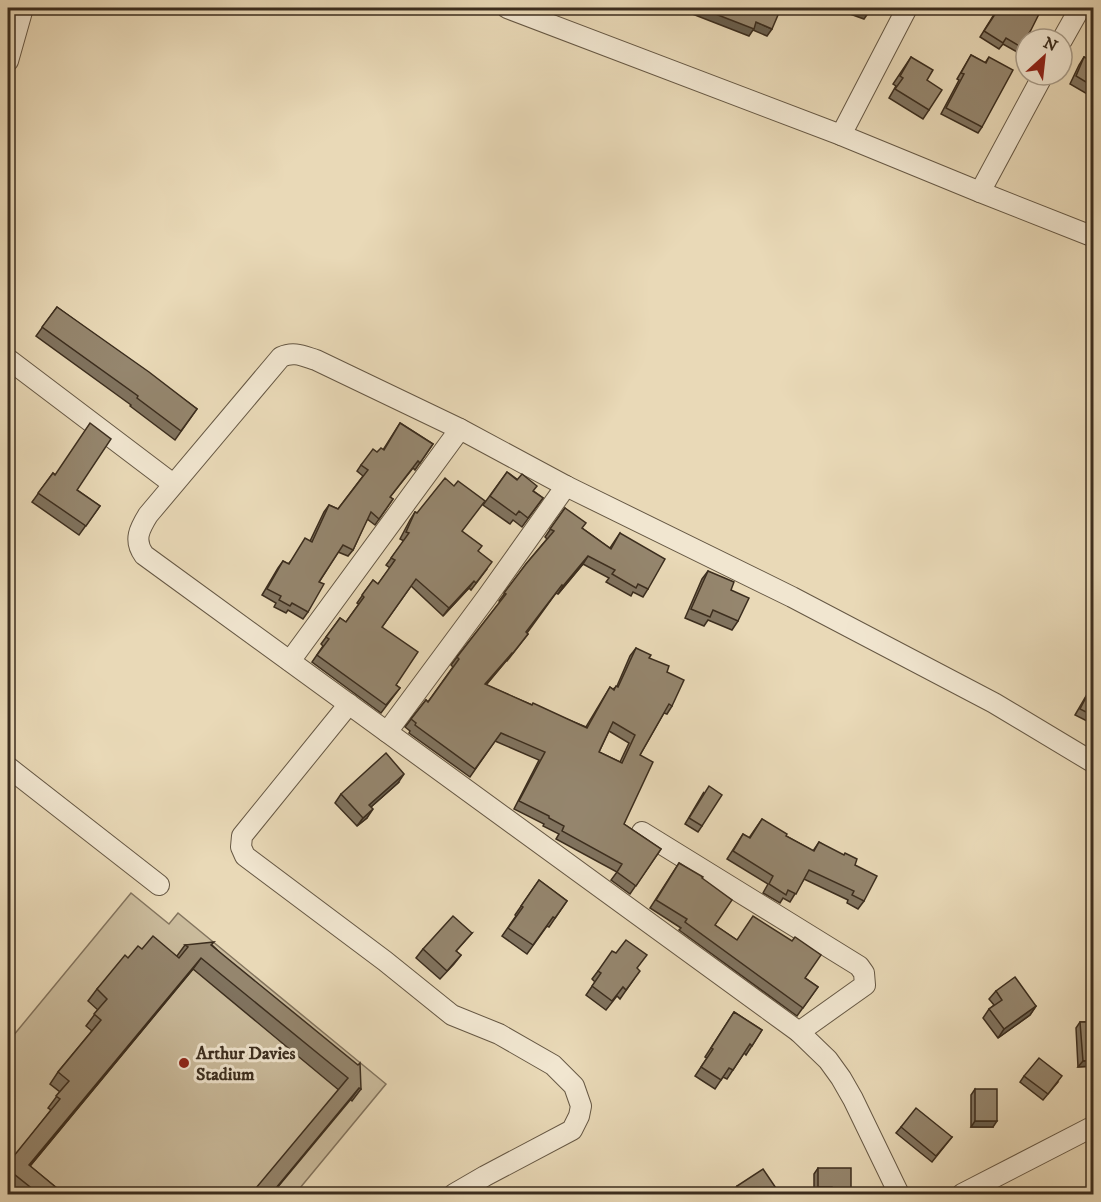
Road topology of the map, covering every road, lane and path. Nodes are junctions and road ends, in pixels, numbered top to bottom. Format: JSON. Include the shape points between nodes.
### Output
{"nodes":[{"id":1,"x":23,"y":8,"type":"edge"},
{"id":2,"x":508,"y":8,"type":"edge"},
{"id":3,"x":908,"y":8,"type":"edge"},
{"id":4,"x":1080,"y":8,"type":"edge"},
{"id":5,"x":1069,"y":27,"type":"edge"},
{"id":6,"x":8,"y":61,"type":"edge"},
{"id":7,"x":1037,"y":87,"type":"edge"},
{"id":8,"x":841,"y":135,"type":"junction"},
{"id":9,"x":980,"y":192,"type":"junction"},
{"id":10,"x":1094,"y":237,"type":"edge"},
{"id":11,"x":8,"y":359,"type":"edge"},
{"id":12,"x":460,"y":429,"type":"junction"},
{"id":13,"x":173,"y":484,"type":"junction"},
{"id":14,"x":566,"y":486,"type":"junction"},
{"id":15,"x":290,"y":661,"type":"junction"},
{"id":16,"x":349,"y":704,"type":"junction"},
{"id":17,"x":387,"y":732,"type":"junction"},
{"id":18,"x":1094,"y":763,"type":"edge"},
{"id":19,"x":8,"y":766,"type":"edge"},
{"id":20,"x":642,"y":832,"type":"dead end"},
{"id":21,"x":159,"y":885,"type":"dead end"},
{"id":22,"x":799,"y":1032,"type":"junction"},
{"id":23,"x":1094,"y":1126,"type":"edge"},
{"id":24,"x":454,"y":1194,"type":"edge"},
{"id":25,"x":899,"y":1194,"type":"edge"},
{"id":26,"x":962,"y":1194,"type":"edge"}],
"edges":[{"from":1,"to":6,"type":"street"},
{"from":2,"to":8,"type":"street"},
{"from":3,"to":8,"type":"street"},
{"from":4,"to":5,"type":"street"},
{"from":7,"to":9,"type":"street"},
{"from":8,"to":9,"type":"street"},
{"from":9,"to":10,"type":"street"},
{"from":11,"to":13,"type":"street"},
{"from":12,"to":13,"type":"street","via":[[316,360],[288,354],[281,357]]},
{"from":12,"to":14,"type":"street"},
{"from":12,"to":15,"type":"street"},
{"from":13,"to":15,"type":"street","via":[[140,529],[139,549]]},
{"from":14,"to":17,"type":"street"},
{"from":14,"to":18,"type":"street","via":[[948,678]]},
{"from":15,"to":16,"type":"street"},
{"from":16,"to":17,"type":"street"},
{"from":16,"to":24,"type":"street","via":[[242,836],[245,856],[452,1015],[499,1034],[553,1065],[574,1086],[581,1106],[572,1130]]},
{"from":17,"to":22,"type":"street"},
{"from":19,"to":21,"type":"street"},
{"from":20,"to":22,"type":"street","via":[[859,966],[865,985]]},
{"from":22,"to":25,"type":"street","via":[[841,1078]]},
{"from":23,"to":26,"type":"street"}]}
